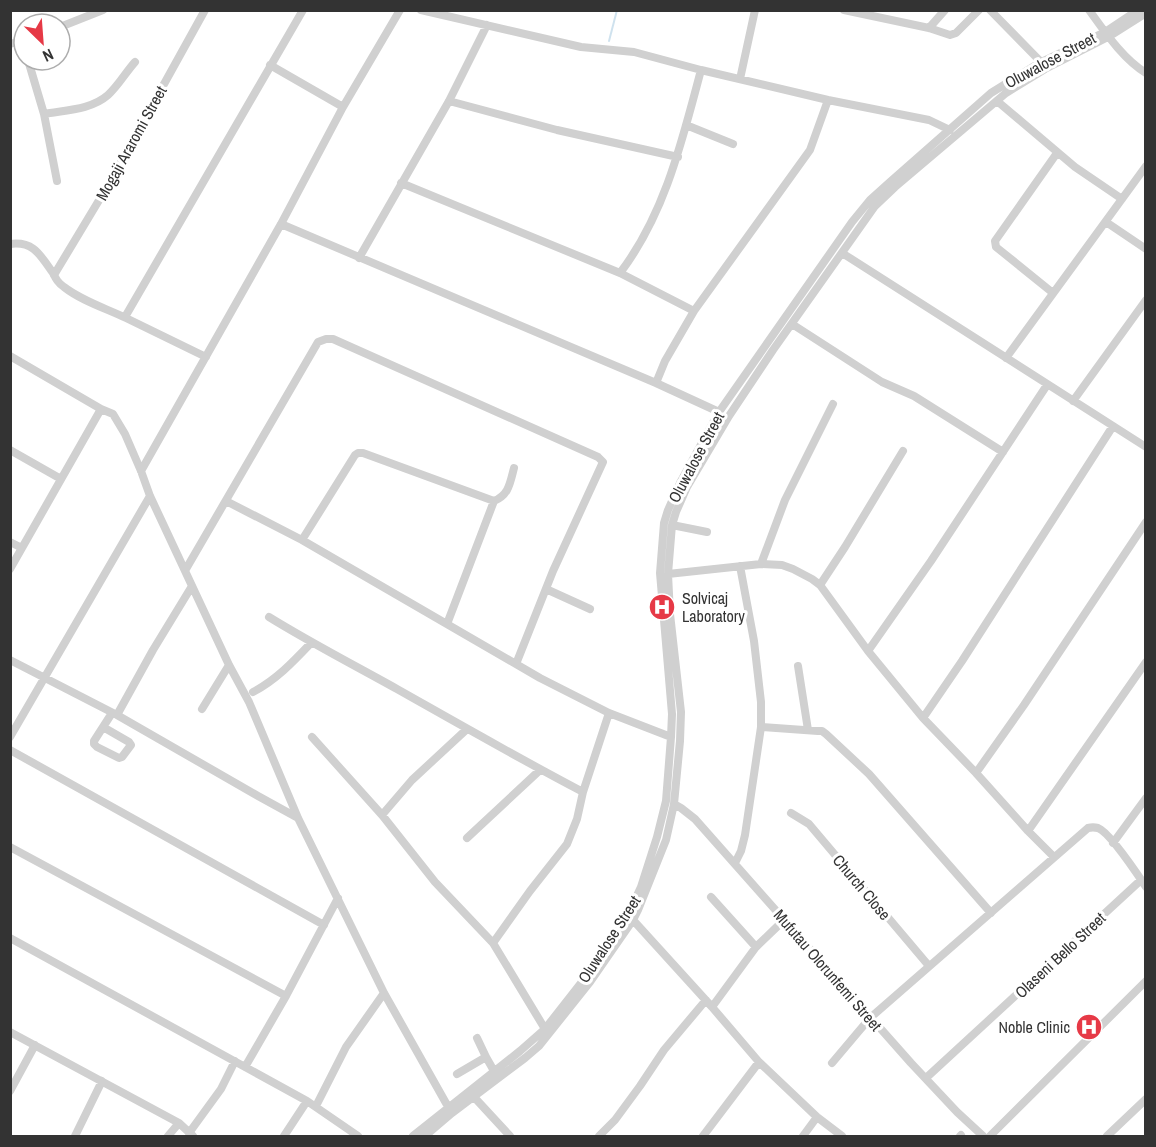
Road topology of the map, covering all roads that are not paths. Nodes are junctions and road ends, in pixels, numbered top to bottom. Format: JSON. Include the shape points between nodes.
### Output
{"nodes":[{"id":1,"x":103,"y":10,"type":"edge"},
{"id":2,"x":205,"y":10,"type":"edge"},
{"id":3,"x":303,"y":10,"type":"edge"},
{"id":4,"x":400,"y":10,"type":"edge"},
{"id":5,"x":421,"y":10,"type":"edge"},
{"id":6,"x":755,"y":10,"type":"edge"},
{"id":7,"x":844,"y":10,"type":"edge"},
{"id":8,"x":945,"y":10,"type":"edge"},
{"id":9,"x":979,"y":10,"type":"edge"},
{"id":10,"x":990,"y":10,"type":"edge"},
{"id":11,"x":1089,"y":10,"type":"edge"},
{"id":12,"x":1138,"y":10,"type":"edge"},
{"id":13,"x":1146,"y":13,"type":"edge"},
{"id":14,"x":72,"y":22,"type":"edge"},
{"id":15,"x":487,"y":25,"type":"junction"},
{"id":16,"x":929,"y":28,"type":"junction"},
{"id":17,"x":1107,"y":35,"type":"junction"},
{"id":18,"x":135,"y":62,"type":"dead end"},
{"id":19,"x":1041,"y":62,"type":"junction"},
{"id":20,"x":270,"y":65,"type":"junction"},
{"id":21,"x":701,"y":70,"type":"junction"},
{"id":22,"x":32,"y":72,"type":"edge"},
{"id":23,"x":1146,"y":73,"type":"edge"},
{"id":24,"x":740,"y":79,"type":"junction"},
{"id":25,"x":828,"y":100,"type":"junction"},
{"id":26,"x":997,"y":100,"type":"junction"},
{"id":27,"x":448,"y":101,"type":"junction"},
{"id":28,"x":343,"y":106,"type":"junction"},
{"id":29,"x":44,"y":114,"type":"junction"},
{"id":30,"x":686,"y":124,"type":"junction"},
{"id":31,"x":950,"y":130,"type":"junction"},
{"id":32,"x":733,"y":144,"type":"dead end"},
{"id":33,"x":1057,"y":153,"type":"junction"},
{"id":34,"x":678,"y":157,"type":"junction"},
{"id":35,"x":1146,"y":166,"type":"edge"},
{"id":36,"x":57,"y":181,"type":"dead end"},
{"id":37,"x":401,"y":183,"type":"junction"},
{"id":38,"x":1122,"y":199,"type":"junction"},
{"id":39,"x":1106,"y":222,"type":"junction"},
{"id":40,"x":281,"y":225,"type":"junction"},
{"id":41,"x":10,"y":244,"type":"edge"},
{"id":42,"x":1146,"y":249,"type":"edge"},
{"id":43,"x":842,"y":254,"type":"junction"},
{"id":44,"x":359,"y":258,"type":"junction"},
{"id":45,"x":620,"y":273,"type":"junction"},
{"id":46,"x":54,"y":275,"type":"junction"},
{"id":47,"x":1053,"y":292,"type":"junction"},
{"id":48,"x":1146,"y":300,"type":"edge"},
{"id":49,"x":802,"y":302,"type":"junction"},
{"id":50,"x":694,"y":311,"type":"junction"},
{"id":51,"x":125,"y":317,"type":"junction"},
{"id":52,"x":792,"y":324,"type":"junction"},
{"id":53,"x":10,"y":356,"type":"edge"},
{"id":54,"x":206,"y":357,"type":"junction"},
{"id":55,"x":1006,"y":358,"type":"junction"},
{"id":56,"x":656,"y":383,"type":"junction"},
{"id":57,"x":1047,"y":385,"type":"junction"},
{"id":58,"x":1073,"y":401,"type":"junction"},
{"id":59,"x":833,"y":404,"type":"dead end"},
{"id":60,"x":101,"y":409,"type":"junction"},
{"id":61,"x":720,"y":412,"type":"junction"},
{"id":62,"x":1113,"y":426,"type":"junction"},
{"id":63,"x":1144,"y":443,"type":"edge"},
{"id":64,"x":10,"y":450,"type":"edge"},
{"id":65,"x":903,"y":451,"type":"dead end"},
{"id":66,"x":1003,"y":452,"type":"junction"},
{"id":67,"x":514,"y":468,"type":"dead end"},
{"id":68,"x":141,"y":471,"type":"junction"},
{"id":69,"x":61,"y":479,"type":"junction"},
{"id":70,"x":150,"y":496,"type":"junction"},
{"id":71,"x":226,"y":501,"type":"junction"},
{"id":72,"x":494,"y":501,"type":"junction"},
{"id":73,"x":1146,"y":522,"type":"edge"},
{"id":74,"x":672,"y":525,"type":"junction"},
{"id":75,"x":707,"y":532,"type":"dead end"},
{"id":76,"x":302,"y":540,"type":"junction"},
{"id":77,"x":10,"y":542,"type":"edge"},
{"id":78,"x":22,"y":548,"type":"junction"},
{"id":79,"x":761,"y":564,"type":"junction"},
{"id":80,"x":740,"y":566,"type":"junction"},
{"id":81,"x":10,"y":569,"type":"edge"},
{"id":82,"x":186,"y":569,"type":"junction"},
{"id":83,"x":668,"y":574,"type":"junction"},
{"id":84,"x":820,"y":585,"type":"junction"},
{"id":85,"x":192,"y":586,"type":"junction"},
{"id":86,"x":546,"y":590,"type":"junction"},
{"id":87,"x":590,"y":609,"type":"dead end"},
{"id":88,"x":269,"y":617,"type":"dead end"},
{"id":89,"x":447,"y":624,"type":"junction"},
{"id":90,"x":311,"y":643,"type":"junction"},
{"id":91,"x":868,"y":651,"type":"junction"},
{"id":92,"x":10,"y":660,"type":"edge"},
{"id":93,"x":1146,"y":662,"type":"edge"},
{"id":94,"x":516,"y":664,"type":"junction"},
{"id":95,"x":229,"y":665,"type":"junction"},
{"id":96,"x":798,"y":666,"type":"dead end"},
{"id":97,"x":45,"y":678,"type":"junction"},
{"id":98,"x":253,"y":692,"type":"dead end"},
{"id":99,"x":202,"y":709,"type":"dead end"},
{"id":100,"x":609,"y":713,"type":"junction"},
{"id":101,"x":115,"y":714,"type":"junction"},
{"id":102,"x":923,"y":718,"type":"junction"},
{"id":103,"x":103,"y":727,"type":"dead end"},
{"id":104,"x":761,"y":727,"type":"junction"},
{"id":105,"x":468,"y":729,"type":"junction"},
{"id":106,"x":808,"y":730,"type":"junction"},
{"id":107,"x":10,"y":737,"type":"edge"},
{"id":108,"x":312,"y":737,"type":"dead end"},
{"id":109,"x":671,"y":737,"type":"junction"},
{"id":110,"x":10,"y":750,"type":"edge"},
{"id":111,"x":540,"y":770,"type":"junction"},
{"id":112,"x":976,"y":773,"type":"junction"},
{"id":113,"x":583,"y":792,"type":"junction"},
{"id":114,"x":1146,"y":798,"type":"edge"},
{"id":115,"x":674,"y":804,"type":"junction"},
{"id":116,"x":791,"y":813,"type":"dead end"},
{"id":117,"x":382,"y":815,"type":"junction"},
{"id":118,"x":298,"y":818,"type":"junction"},
{"id":119,"x":1028,"y":831,"type":"junction"},
{"id":120,"x":467,"y":838,"type":"dead end"},
{"id":121,"x":1113,"y":843,"type":"junction"},
{"id":122,"x":10,"y":848,"type":"edge"},
{"id":123,"x":1053,"y":857,"type":"junction"},
{"id":124,"x":735,"y":863,"type":"junction"},
{"id":125,"x":1143,"y":884,"type":"edge"},
{"id":126,"x":711,"y":897,"type":"dead end"},
{"id":127,"x":338,"y":898,"type":"junction"},
{"id":128,"x":991,"y":914,"type":"junction"},
{"id":129,"x":784,"y":920,"type":"junction"},
{"id":130,"x":633,"y":921,"type":"junction"},
{"id":131,"x":324,"y":925,"type":"junction"},
{"id":132,"x":10,"y":938,"type":"edge"},
{"id":133,"x":493,"y":943,"type":"junction"},
{"id":134,"x":756,"y":947,"type":"junction"},
{"id":135,"x":929,"y":966,"type":"junction"},
{"id":136,"x":1146,"y":981,"type":"edge"},
{"id":137,"x":384,"y":993,"type":"junction"},
{"id":138,"x":286,"y":996,"type":"junction"},
{"id":139,"x":709,"y":1004,"type":"junction"},
{"id":140,"x":870,"y":1018,"type":"junction"},
{"id":141,"x":545,"y":1029,"type":"junction"},
{"id":142,"x":10,"y":1032,"type":"edge"},
{"id":143,"x":477,"y":1038,"type":"dead end"},
{"id":144,"x":35,"y":1045,"type":"junction"},
{"id":145,"x":486,"y":1057,"type":"junction"},
{"id":146,"x":235,"y":1062,"type":"junction"},
{"id":147,"x":759,"y":1062,"type":"junction"},
{"id":148,"x":832,"y":1063,"type":"dead end"},
{"id":149,"x":245,"y":1067,"type":"junction"},
{"id":150,"x":494,"y":1071,"type":"junction"},
{"id":151,"x":457,"y":1074,"type":"dead end"},
{"id":152,"x":926,"y":1078,"type":"junction"},
{"id":153,"x":102,"y":1082,"type":"junction"},
{"id":154,"x":10,"y":1091,"type":"edge"},
{"id":155,"x":474,"y":1097,"type":"junction"},
{"id":156,"x":1146,"y":1099,"type":"edge"},
{"id":157,"x":307,"y":1101,"type":"junction"},
{"id":158,"x":316,"y":1106,"type":"junction"},
{"id":159,"x":450,"y":1110,"type":"junction"},
{"id":160,"x":817,"y":1118,"type":"junction"},
{"id":161,"x":179,"y":1123,"type":"junction"},
{"id":162,"x":191,"y":1135,"type":"edge"},
{"id":163,"x":75,"y":1137,"type":"edge"},
{"id":164,"x":168,"y":1137,"type":"edge"},
{"id":165,"x":284,"y":1137,"type":"edge"},
{"id":166,"x":358,"y":1137,"type":"edge"},
{"id":167,"x":413,"y":1137,"type":"edge"},
{"id":168,"x":425,"y":1137,"type":"edge"},
{"id":169,"x":510,"y":1137,"type":"edge"},
{"id":170,"x":599,"y":1137,"type":"edge"},
{"id":171,"x":703,"y":1137,"type":"edge"},
{"id":172,"x":803,"y":1137,"type":"edge"},
{"id":173,"x":842,"y":1137,"type":"edge"},
{"id":174,"x":983,"y":1137,"type":"edge"},
{"id":175,"x":990,"y":1137,"type":"edge"},
{"id":176,"x":1107,"y":1137,"type":"edge"}],
"edges":[{"from":1,"to":14,"type":"street"},
{"from":2,"to":46,"type":"street","name":"Mogaji Araromi Street"},
{"from":3,"to":20,"type":"street"},
{"from":4,"to":28,"type":"street"},
{"from":5,"to":15,"type":"street"},
{"from":6,"to":24,"type":"street"},
{"from":7,"to":16,"type":"street"},
{"from":8,"to":16,"type":"street"},
{"from":9,"to":16,"type":"street","via":[[953,34]]},
{"from":10,"to":19,"type":"street"},
{"from":11,"to":17,"type":"street"},
{"from":12,"to":17,"type":"street","name":"Oluwalose Street"},
{"from":13,"to":17,"type":"street","name":"Oluwalose Street"},
{"from":15,"to":21,"type":"street","via":[[581,47],[634,52]]},
{"from":15,"to":27,"type":"street"},
{"from":17,"to":19,"type":"street","name":"Oluwalose Street"},
{"from":17,"to":23,"type":"street"},
{"from":17,"to":26,"type":"street","name":"Oluwalose Street"},
{"from":18,"to":29,"type":"street","via":[[99,101]]},
{"from":19,"to":31,"type":"street","name":"Oluwalose Street","via":[[991,93]]},
{"from":20,"to":28,"type":"street"},
{"from":20,"to":51,"type":"street"},
{"from":21,"to":24,"type":"street"},
{"from":21,"to":30,"type":"street"},
{"from":22,"to":29,"type":"street"},
{"from":24,"to":25,"type":"street"},
{"from":25,"to":31,"type":"street","via":[[929,120]]},
{"from":25,"to":50,"type":"street","via":[[810,150]]},
{"from":26,"to":33,"type":"street"},
{"from":26,"to":43,"type":"street","name":"Oluwalose Street","via":[[894,187],[875,206]]},
{"from":27,"to":34,"type":"street"},
{"from":27,"to":37,"type":"street"},
{"from":28,"to":40,"type":"street"},
{"from":29,"to":36,"type":"street"},
{"from":30,"to":32,"type":"street"},
{"from":30,"to":34,"type":"street"},
{"from":31,"to":49,"type":"street","name":"Oluwalose Street","via":[[870,201],[852,222]]},
{"from":33,"to":38,"type":"street"},
{"from":33,"to":47,"type":"street","via":[[995,241],[1001,251]]},
{"from":34,"to":45,"type":"street","via":[[644,237]]},
{"from":35,"to":38,"type":"street"},
{"from":37,"to":44,"type":"street"},
{"from":37,"to":45,"type":"street"},
{"from":38,"to":39,"type":"street"},
{"from":39,"to":42,"type":"street"},
{"from":39,"to":47,"type":"street"},
{"from":40,"to":44,"type":"street"},
{"from":40,"to":54,"type":"street"},
{"from":41,"to":46,"type":"street","via":[[32,246]]},
{"from":43,"to":49,"type":"street","name":"Oluwalose Street"},
{"from":43,"to":55,"type":"street"},
{"from":44,"to":56,"type":"street"},
{"from":45,"to":50,"type":"street"},
{"from":46,"to":51,"type":"street","via":[[66,289]]},
{"from":47,"to":55,"type":"street"},
{"from":48,"to":58,"type":"street"},
{"from":49,"to":52,"type":"street","name":"Oluwalose Street"},
{"from":49,"to":61,"type":"street","name":"Oluwalose Street"},
{"from":50,"to":56,"type":"street"},
{"from":51,"to":54,"type":"street"},
{"from":52,"to":66,"type":"street"},
{"from":52,"to":74,"type":"street","name":"Oluwalose Street","via":[[717,436],[687,487]]},
{"from":53,"to":60,"type":"street"},
{"from":54,"to":68,"type":"street"},
{"from":55,"to":57,"type":"street"},
{"from":56,"to":61,"type":"street"},
{"from":57,"to":58,"type":"street"},
{"from":57,"to":66,"type":"street"},
{"from":58,"to":62,"type":"street"},
{"from":59,"to":79,"type":"street","via":[[785,500]]},
{"from":60,"to":68,"type":"street","via":[[113,414]]},
{"from":60,"to":69,"type":"street"},
{"from":61,"to":109,"type":"street","name":"Oluwalose Street","via":[[680,483],[664,523],[660,573]]},
{"from":62,"to":63,"type":"street"},
{"from":62,"to":102,"type":"street"},
{"from":64,"to":69,"type":"street"},
{"from":65,"to":84,"type":"street"},
{"from":66,"to":91,"type":"street"},
{"from":67,"to":72,"type":"street","via":[[506,492]]},
{"from":68,"to":70,"type":"street"},
{"from":69,"to":78,"type":"street"},
{"from":70,"to":82,"type":"street"},
{"from":70,"to":97,"type":"street"},
{"from":71,"to":76,"type":"street"},
{"from":71,"to":82,"type":"street"},
{"from":71,"to":86,"type":"street","via":[[318,342],[333,339],[601,459],[603,462]]},
{"from":72,"to":76,"type":"street","via":[[358,453]]},
{"from":72,"to":89,"type":"street"},
{"from":73,"to":112,"type":"street"},
{"from":74,"to":75,"type":"street"},
{"from":74,"to":83,"type":"street","name":"Oluwalose Street"},
{"from":76,"to":89,"type":"street"},
{"from":77,"to":78,"type":"street"},
{"from":78,"to":81,"type":"street"},
{"from":79,"to":80,"type":"street"},
{"from":79,"to":84,"type":"street","via":[[782,565]]},
{"from":80,"to":83,"type":"street"},
{"from":80,"to":104,"type":"street","via":[[754,641]]},
{"from":82,"to":85,"type":"street"},
{"from":83,"to":115,"type":"street","name":"Oluwalose Street","via":[[681,712]]},
{"from":84,"to":91,"type":"street"},
{"from":85,"to":95,"type":"street"},
{"from":85,"to":101,"type":"street"},
{"from":86,"to":87,"type":"street"},
{"from":86,"to":94,"type":"street"},
{"from":88,"to":90,"type":"street"},
{"from":89,"to":94,"type":"street"},
{"from":90,"to":98,"type":"street","via":[[279,675]]},
{"from":90,"to":105,"type":"street"},
{"from":91,"to":102,"type":"street"},
{"from":92,"to":97,"type":"street"},
{"from":93,"to":119,"type":"street"},
{"from":94,"to":100,"type":"street"},
{"from":95,"to":99,"type":"street"},
{"from":95,"to":118,"type":"street","via":[[249,702]]},
{"from":96,"to":106,"type":"street"},
{"from":97,"to":101,"type":"street"},
{"from":97,"to":107,"type":"street"},
{"from":100,"to":109,"type":"street"},
{"from":100,"to":113,"type":"street"},
{"from":101,"to":103,"type":"street"},
{"from":101,"to":118,"type":"street"},
{"from":102,"to":112,"type":"street"},
{"from":104,"to":106,"type":"street"},
{"from":104,"to":124,"type":"street","via":[[745,835]]},
{"from":105,"to":111,"type":"street"},
{"from":105,"to":117,"type":"street","via":[[412,780]]},
{"from":106,"to":128,"type":"street","via":[[822,731],[869,774]]},
{"from":108,"to":117,"type":"street"},
{"from":109,"to":141,"type":"street","name":"Oluwalose Street","via":[[666,801],[641,887],[627,917]]},
{"from":110,"to":131,"type":"street"},
{"from":111,"to":113,"type":"street"},
{"from":111,"to":120,"type":"street"},
{"from":112,"to":119,"type":"street"},
{"from":113,"to":133,"type":"street","via":[[567,844]]},
{"from":114,"to":121,"type":"street"},
{"from":115,"to":124,"type":"street","name":"Mufutau Olorunfemi Street","via":[[695,819]]},
{"from":115,"to":130,"type":"street","name":"Oluwalose Street","via":[[666,840]]},
{"from":116,"to":135,"type":"street","name":"Church Close","via":[[809,824]]},
{"from":117,"to":133,"type":"street","via":[[428,873]]},
{"from":118,"to":127,"type":"street"},
{"from":119,"to":123,"type":"street"},
{"from":121,"to":123,"type":"street","via":[[1102,830],[1088,828]]},
{"from":121,"to":125,"type":"street"},
{"from":122,"to":138,"type":"street"},
{"from":123,"to":128,"type":"street"},
{"from":124,"to":129,"type":"street","name":"Mufutau Olorunfemi Street"},
{"from":125,"to":152,"type":"street","name":"Olaseni Bello Street"},
{"from":126,"to":134,"type":"street"},
{"from":127,"to":131,"type":"street"},
{"from":127,"to":137,"type":"street"},
{"from":128,"to":135,"type":"street"},
{"from":129,"to":134,"type":"street"},
{"from":129,"to":140,"type":"street","name":"Mufutau Olorunfemi Street"},
{"from":130,"to":139,"type":"street"},
{"from":130,"to":155,"type":"street","name":"Oluwalose Street","via":[[539,1046]]},
{"from":131,"to":138,"type":"street"},
{"from":132,"to":146,"type":"street"},
{"from":133,"to":141,"type":"street"},
{"from":134,"to":139,"type":"street"},
{"from":135,"to":140,"type":"street"},
{"from":136,"to":175,"type":"street"},
{"from":137,"to":158,"type":"street","via":[[346,1047]]},
{"from":137,"to":159,"type":"street"},
{"from":138,"to":149,"type":"street"},
{"from":139,"to":147,"type":"street"},
{"from":139,"to":170,"type":"street","via":[[664,1050]]},
{"from":140,"to":148,"type":"street"},
{"from":140,"to":152,"type":"street","name":"Mufutau Olorunfemi Street"},
{"from":141,"to":150,"type":"street","name":"Oluwalose Street"},
{"from":142,"to":144,"type":"street"},
{"from":143,"to":145,"type":"street"},
{"from":144,"to":153,"type":"street"},
{"from":144,"to":154,"type":"street"},
{"from":145,"to":150,"type":"street"},
{"from":145,"to":151,"type":"street"},
{"from":146,"to":149,"type":"street"},
{"from":146,"to":162,"type":"street"},
{"from":147,"to":160,"type":"street"},
{"from":147,"to":171,"type":"street"},
{"from":149,"to":157,"type":"street"},
{"from":150,"to":159,"type":"street","name":"Oluwalose Street"},
{"from":152,"to":174,"type":"street","name":"Mufutau Olorunfemi Street"},
{"from":153,"to":161,"type":"street"},
{"from":153,"to":163,"type":"street"},
{"from":155,"to":159,"type":"street","name":"Oluwalose Street"},
{"from":155,"to":169,"type":"street"},
{"from":156,"to":176,"type":"street"},
{"from":157,"to":158,"type":"street"},
{"from":157,"to":165,"type":"street"},
{"from":158,"to":166,"type":"street"},
{"from":159,"to":167,"type":"street","name":"Oluwalose Street"},
{"from":159,"to":168,"type":"street","name":"Oluwalose Street"},
{"from":160,"to":172,"type":"street"},
{"from":160,"to":173,"type":"street"},
{"from":161,"to":162,"type":"street"},
{"from":161,"to":164,"type":"street"}]}
